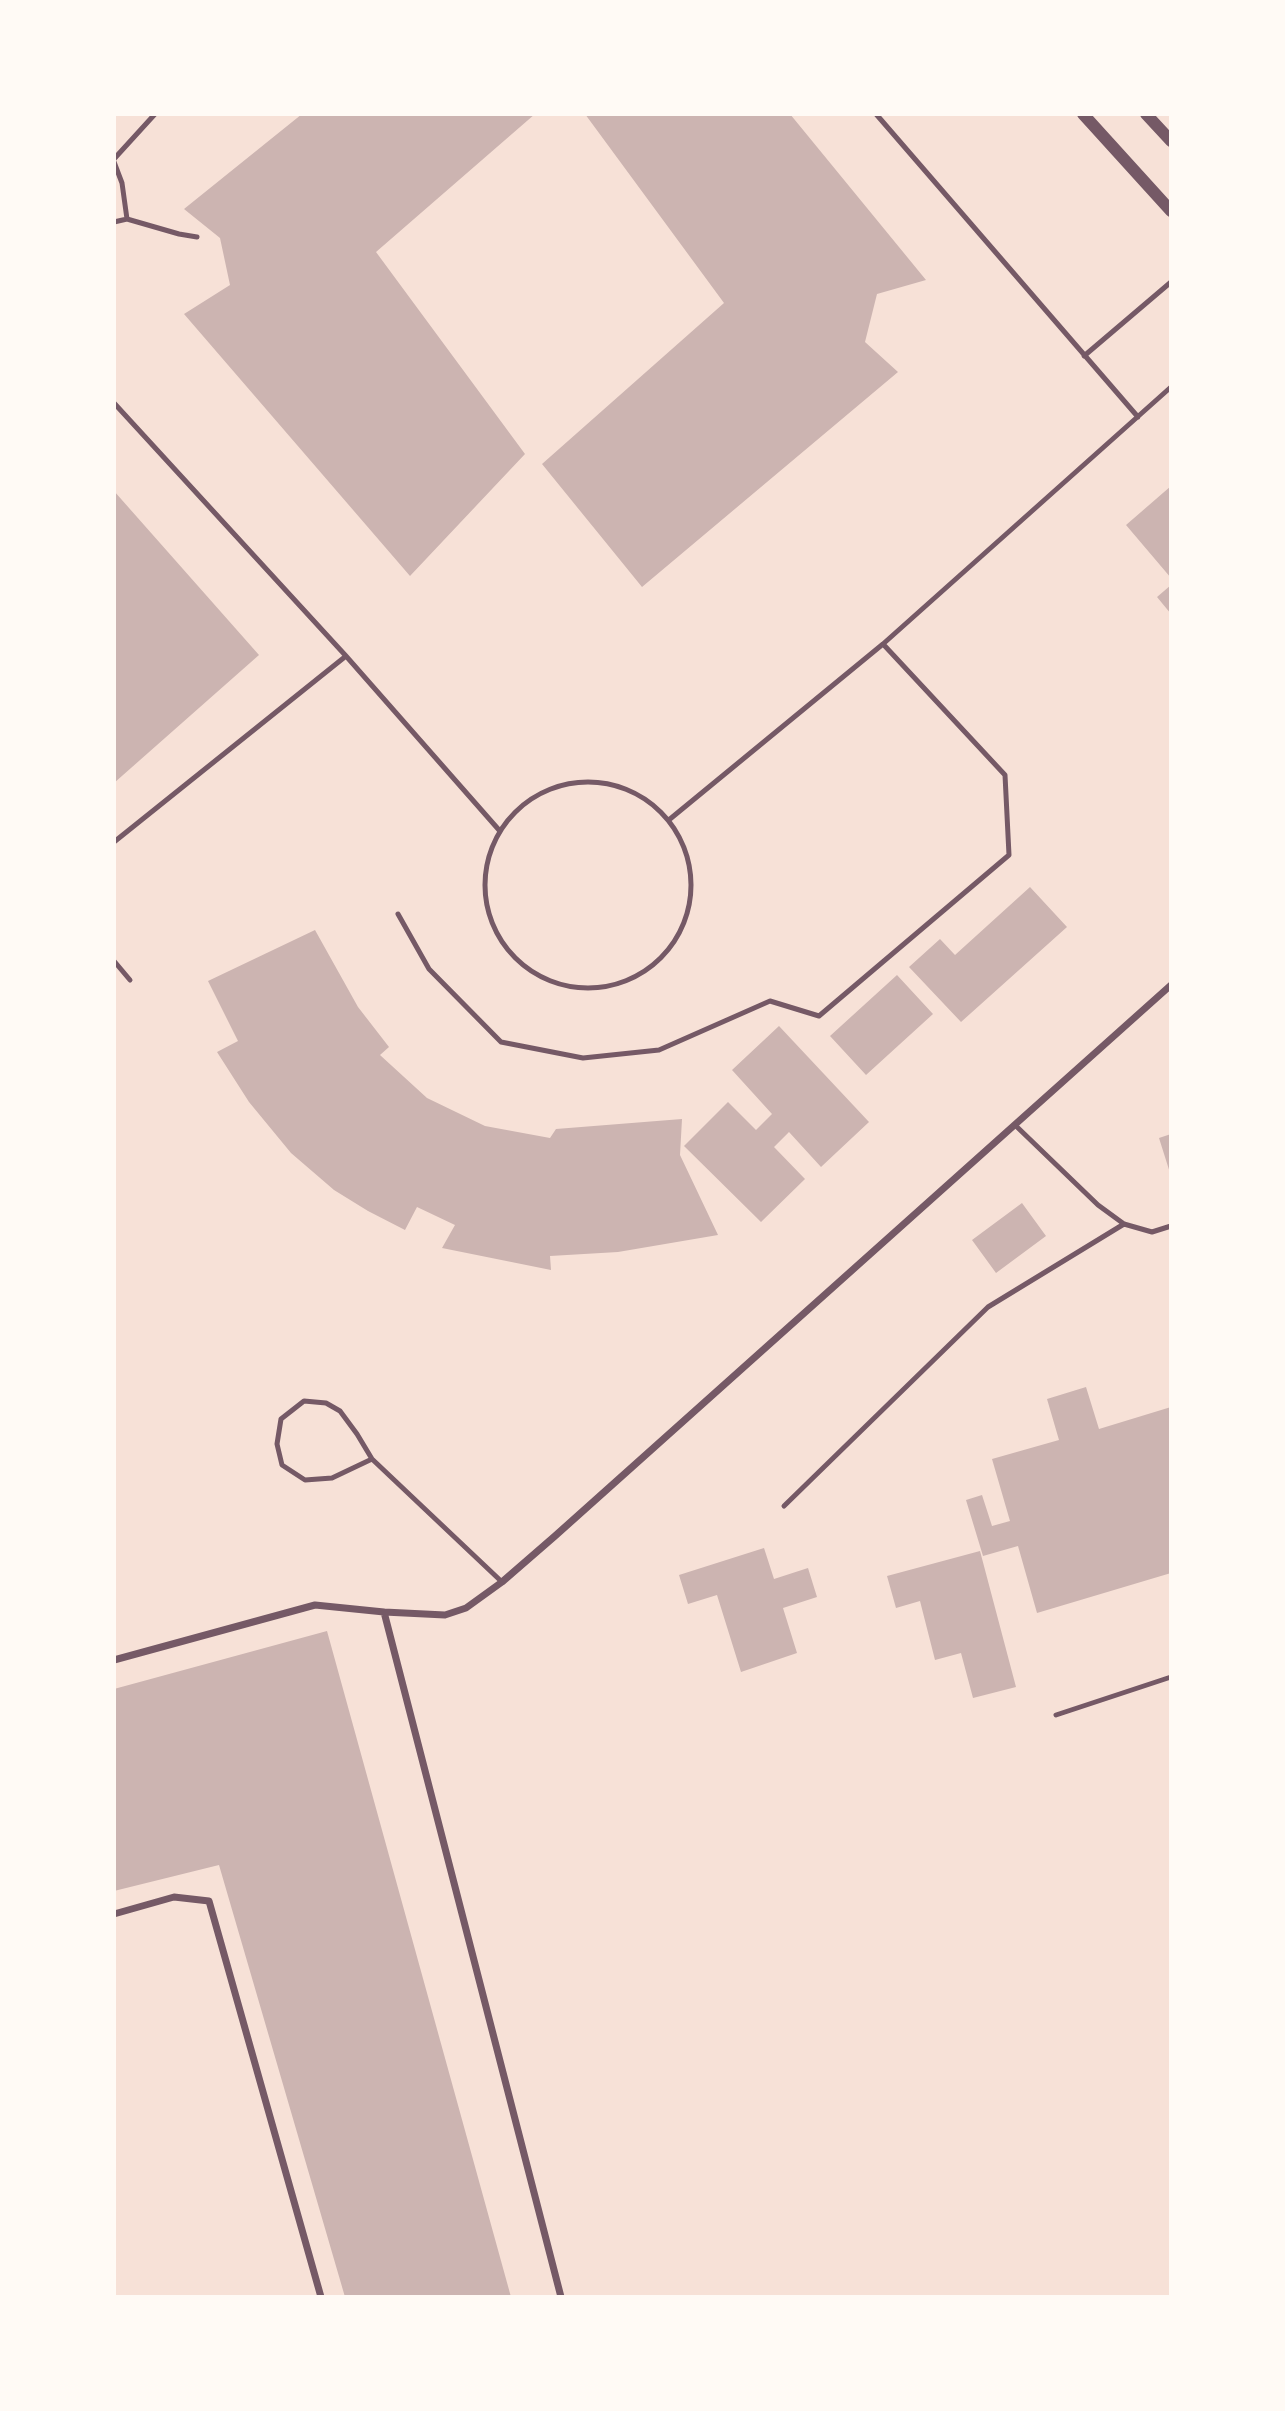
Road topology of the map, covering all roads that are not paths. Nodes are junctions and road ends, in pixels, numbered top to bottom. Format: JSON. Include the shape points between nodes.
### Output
{"nodes":[{"id":1,"x":156,"y":114,"type":"edge"},
{"id":2,"x":876,"y":114,"type":"edge"},
{"id":3,"x":1083,"y":114,"type":"edge"},
{"id":4,"x":1146,"y":114,"type":"edge"},
{"id":5,"x":1171,"y":141,"type":"edge"},
{"id":6,"x":114,"y":161,"type":"edge"},
{"id":7,"x":1171,"y":211,"type":"edge"},
{"id":8,"x":127,"y":219,"type":"junction"},
{"id":9,"x":114,"y":222,"type":"edge"},
{"id":10,"x":197,"y":237,"type":"dead end"},
{"id":11,"x":1171,"y":282,"type":"edge"},
{"id":12,"x":1084,"y":356,"type":"junction"},
{"id":13,"x":1171,"y":387,"type":"edge"},
{"id":14,"x":114,"y":403,"type":"edge"},
{"id":15,"x":1138,"y":417,"type":"junction"},
{"id":16,"x":883,"y":644,"type":"junction"},
{"id":17,"x":346,"y":656,"type":"junction"},
{"id":18,"x":670,"y":819,"type":"junction"},
{"id":19,"x":499,"y":830,"type":"junction"},
{"id":20,"x":114,"y":842,"type":"edge"},
{"id":21,"x":398,"y":914,"type":"dead end"},
{"id":22,"x":114,"y":961,"type":"edge"},
{"id":23,"x":130,"y":980,"type":"dead end"},
{"id":24,"x":1171,"y":985,"type":"edge"},
{"id":25,"x":1015,"y":1125,"type":"junction"},
{"id":26,"x":1124,"y":1224,"type":"junction"},
{"id":27,"x":1171,"y":1226,"type":"edge"},
{"id":28,"x":372,"y":1459,"type":"junction"},
{"id":29,"x":784,"y":1506,"type":"dead end"},
{"id":30,"x":502,"y":1582,"type":"junction"},
{"id":31,"x":384,"y":1612,"type":"junction"},
{"id":32,"x":114,"y":1660,"type":"edge"},
{"id":33,"x":1171,"y":1676,"type":"edge"},
{"id":34,"x":1056,"y":1715,"type":"dead end"},
{"id":35,"x":114,"y":1914,"type":"edge"},
{"id":36,"x":321,"y":2297,"type":"edge"},
{"id":37,"x":561,"y":2297,"type":"edge"}],
"edges":[{"from":1,"to":6,"type":"lane"},
{"from":2,"to":12,"type":"lane"},
{"from":3,"to":7,"type":"street"},
{"from":4,"to":5,"type":"street"},
{"from":6,"to":8,"type":"lane"},
{"from":8,"to":9,"type":"lane"},
{"from":8,"to":10,"type":"lane"},
{"from":11,"to":12,"type":"lane"},
{"from":12,"to":15,"type":"lane"},
{"from":13,"to":15,"type":"lane"},
{"from":14,"to":17,"type":"lane"},
{"from":15,"to":16,"type":"lane"},
{"from":16,"to":18,"type":"lane"},
{"from":16,"to":21,"type":"lane","via":[[1005,775],[1009,855],[818,1016],[770,1000],[659,1050],[583,1058],[501,1042],[429,969]]},
{"from":17,"to":19,"type":"lane"},
{"from":17,"to":20,"type":"lane"},
{"from":18,"to":19,"type":"lane","via":[[645,798],[614,784],[581,781],[549,788],[520,806]]},
{"from":18,"to":19,"type":"lane","via":[[693,881],[689,913],[675,944],[650,969],[618,985],[582,989],[547,981],[517,962],[495,934],[484,900],[485,864]]},
{"from":22,"to":23,"type":"lane"},
{"from":24,"to":25,"type":"street"},
{"from":25,"to":26,"type":"lane"},
{"from":25,"to":30,"type":"street"},
{"from":26,"to":27,"type":"lane","via":[[1152,1232]]},
{"from":26,"to":29,"type":"lane","via":[[988,1307]]},
{"from":28,"to":28,"type":"lane","via":[[332,1478],[305,1480],[282,1465],[277,1444],[281,1419],[304,1401],[326,1403],[340,1411]]},
{"from":28,"to":30,"type":"lane"},
{"from":30,"to":31,"type":"street","via":[[466,1608],[445,1615]]},
{"from":31,"to":32,"type":"street","via":[[315,1605]]},
{"from":31,"to":37,"type":"street"},
{"from":33,"to":34,"type":"lane"},
{"from":35,"to":36,"type":"street","via":[[174,1897],[209,1902]]}]}
